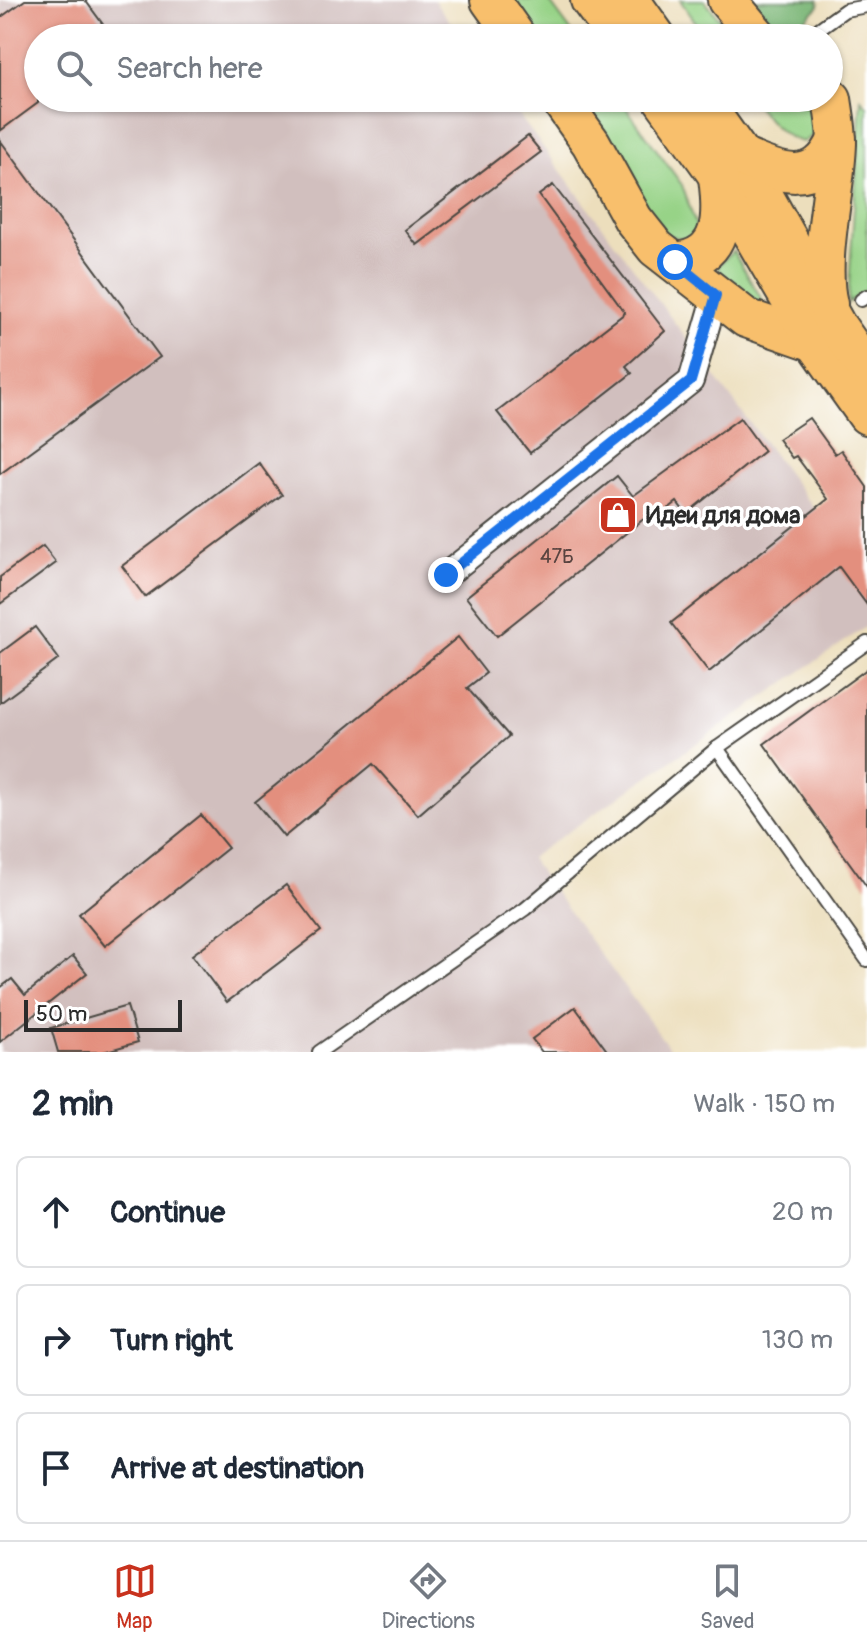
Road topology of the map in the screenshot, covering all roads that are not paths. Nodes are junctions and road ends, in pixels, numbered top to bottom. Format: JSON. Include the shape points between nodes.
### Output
{"nodes":[{"id":1,"x":490,"y":0,"type":"edge"},
{"id":2,"x":590,"y":0,"type":"edge"},
{"id":3,"x":630,"y":0,"type":"edge"},
{"id":4,"x":727,"y":0,"type":"edge"},
{"id":5,"x":867,"y":6,"type":"edge"},
{"id":6,"x":507,"y":24,"type":"edge"},
{"id":7,"x":608,"y":24,"type":"edge"},
{"id":8,"x":647,"y":24,"type":"edge"},
{"id":9,"x":747,"y":24,"type":"edge"},
{"id":10,"x":826,"y":24,"type":"edge"},
{"id":11,"x":569,"y":112,"type":"edge"},
{"id":12,"x":676,"y":112,"type":"edge"},
{"id":13,"x":706,"y":112,"type":"edge"},
{"id":14,"x":834,"y":112,"type":"edge"},
{"id":15,"x":837,"y":140,"type":"junction"},
{"id":16,"x":730,"y":166,"type":"junction"},
{"id":17,"x":675,"y":262,"type":"junction"},
{"id":18,"x":716,"y":295,"type":"junction"},
{"id":19,"x":845,"y":315,"type":"edge"},
{"id":20,"x":867,"y":369,"type":"edge"},
{"id":21,"x":867,"y":415,"type":"edge"},
{"id":22,"x":446,"y":575,"type":"dead end"},
{"id":23,"x":867,"y":643,"type":"edge"},
{"id":24,"x":717,"y":748,"type":"junction"},
{"id":25,"x":867,"y":960,"type":"edge"},
{"id":26,"x":319,"y":1052,"type":"edge"}],
"edges":[{"from":1,"to":6,"type":"main road"},
{"from":2,"to":7,"type":"main road"},
{"from":3,"to":8,"type":"main road"},
{"from":4,"to":9,"type":"main road"},
{"from":5,"to":10,"type":"lane","via":[[845,10]]},
{"from":11,"to":17,"type":"main road","via":[[633,219]]},
{"from":12,"to":16,"type":"main road"},
{"from":13,"to":16,"type":"main road"},
{"from":14,"to":15,"type":"main road"},
{"from":15,"to":16,"type":"main road","via":[[826,161],[805,172]]},
{"from":15,"to":19,"type":"main road","via":[[825,290]]},
{"from":16,"to":17,"type":"main road","via":[[715,238],[702,254]]},
{"from":16,"to":19,"type":"main road"},
{"from":17,"to":18,"type":"main road"},
{"from":18,"to":19,"type":"main road","via":[[746,318]]},
{"from":18,"to":22,"type":"street","via":[[691,381]]},
{"from":19,"to":20,"type":"main road"},
{"from":19,"to":21,"type":"main road"},
{"from":23,"to":24,"type":"lane"},
{"from":24,"to":25,"type":"lane"},
{"from":24,"to":26,"type":"lane","via":[[525,909]]}]}
